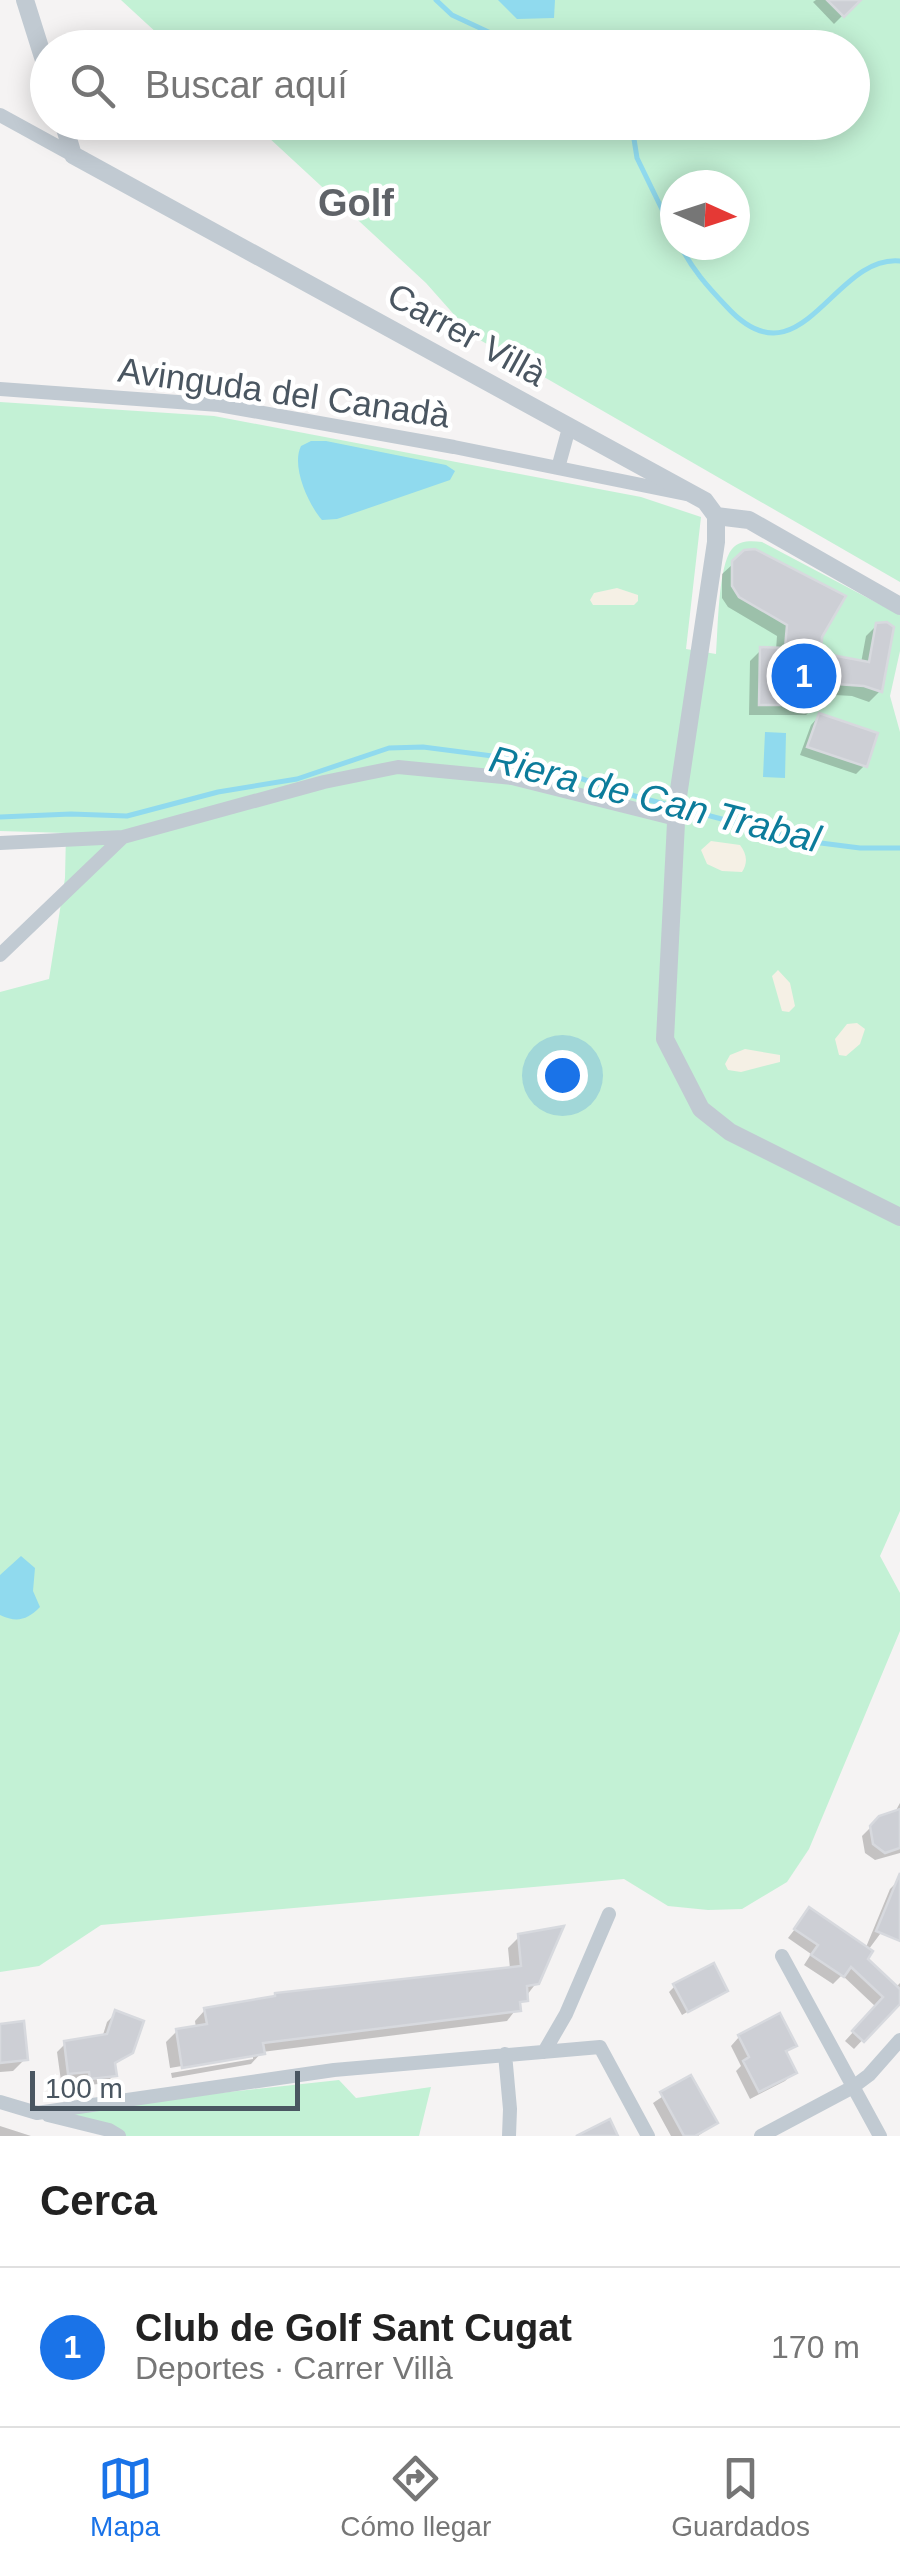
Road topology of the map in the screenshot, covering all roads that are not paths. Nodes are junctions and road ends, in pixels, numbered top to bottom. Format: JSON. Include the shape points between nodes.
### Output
{"nodes":[{"id":1,"x":25,"y":0,"type":"edge"},
{"id":2,"x":34,"y":30,"type":"edge"},
{"id":3,"x":0,"y":115,"type":"edge"},
{"id":4,"x":30,"y":131,"type":"edge"},
{"id":5,"x":46,"y":140,"type":"edge"},
{"id":6,"x":68,"y":140,"type":"edge"},
{"id":7,"x":73,"y":155,"type":"junction"},
{"id":8,"x":0,"y":389,"type":"edge"},
{"id":9,"x":570,"y":428,"type":"junction"},
{"id":10,"x":558,"y":468,"type":"junction"},
{"id":11,"x":692,"y":495,"type":"junction"},
{"id":12,"x":716,"y":516,"type":"junction"},
{"id":13,"x":900,"y":606,"type":"edge"},
{"id":14,"x":676,"y":813,"type":"junction"},
{"id":15,"x":123,"y":837,"type":"junction"},
{"id":16,"x":0,"y":843,"type":"edge"},
{"id":17,"x":0,"y":955,"type":"edge"},
{"id":18,"x":900,"y":1217,"type":"edge"},
{"id":19,"x":608,"y":1914,"type":"dead end"},
{"id":20,"x":782,"y":1956,"type":"dead end"},
{"id":21,"x":900,"y":2040,"type":"edge"},
{"id":22,"x":544,"y":2052,"type":"junction"},
{"id":23,"x":505,"y":2054,"type":"junction"},
{"id":24,"x":854,"y":2086,"type":"junction"},
{"id":25,"x":0,"y":2102,"type":"edge"},
{"id":26,"x":37,"y":2113,"type":"junction"},
{"id":27,"x":119,"y":2136,"type":"edge"},
{"id":28,"x":509,"y":2136,"type":"edge"},
{"id":29,"x":648,"y":2136,"type":"edge"},
{"id":30,"x":761,"y":2136,"type":"edge"},
{"id":31,"x":880,"y":2136,"type":"edge"}],
"edges":[{"from":1,"to":2,"type":"street"},
{"from":3,"to":4,"type":"street","name":"Carrer Villà"},
{"from":5,"to":7,"type":"street","name":"Carrer Villà"},
{"from":6,"to":7,"type":"street"},
{"from":7,"to":9,"type":"street","name":"Carrer Villà"},
{"from":8,"to":10,"type":"street","name":"Avinguda del Canadà","via":[[219,405]]},
{"from":9,"to":10,"type":"street"},
{"from":9,"to":11,"type":"street","name":"Carrer Villà"},
{"from":10,"to":11,"type":"street","name":"Avinguda del Canadà"},
{"from":11,"to":12,"type":"street","name":"Carrer Villà"},
{"from":12,"to":13,"type":"street","name":"Carrer Villà","via":[[749,520]]},
{"from":12,"to":14,"type":"street"},
{"from":14,"to":15,"type":"street","via":[[512,778],[398,767]]},
{"from":14,"to":18,"type":"street","via":[[665,1039],[701,1109],[730,1132]]},
{"from":15,"to":16,"type":"street"},
{"from":15,"to":17,"type":"street"},
{"from":19,"to":22,"type":"street"},
{"from":20,"to":24,"type":"street"},
{"from":21,"to":24,"type":"street"},
{"from":22,"to":23,"type":"street"},
{"from":22,"to":29,"type":"street","via":[[600,2047]]},
{"from":23,"to":26,"type":"street","via":[[334,2070]]},
{"from":23,"to":28,"type":"street"},
{"from":24,"to":30,"type":"street"},
{"from":24,"to":31,"type":"street"},
{"from":25,"to":26,"type":"street"},
{"from":26,"to":27,"type":"street"}]}
